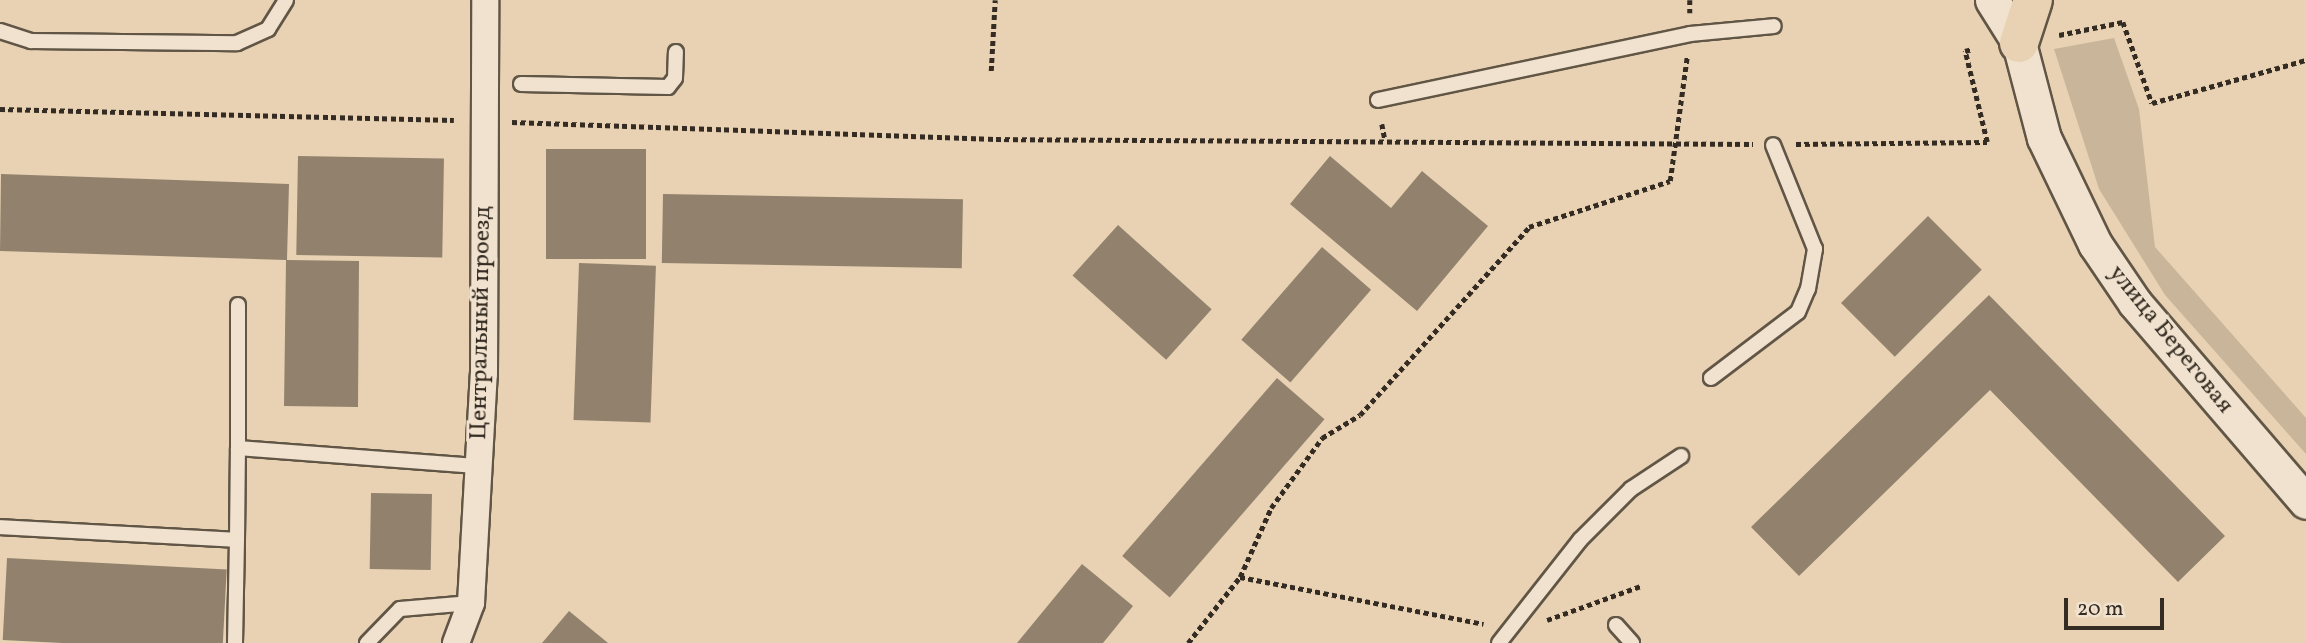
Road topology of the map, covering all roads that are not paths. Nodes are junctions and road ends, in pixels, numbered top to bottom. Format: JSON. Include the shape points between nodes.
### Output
{"nodes":[{"id":1,"x":286,"y":0,"type":"edge"},
{"id":2,"x":485,"y":0,"type":"edge"},
{"id":3,"x":1992,"y":0,"type":"edge"},
{"id":4,"x":2033,"y":0,"type":"edge"},
{"id":5,"x":1774,"y":26,"type":"dead end"},
{"id":6,"x":0,"y":31,"type":"edge"},
{"id":7,"x":2033,"y":40,"type":"junction"},
{"id":8,"x":676,"y":52,"type":"dead end"},
{"id":9,"x":521,"y":84,"type":"dead end"},
{"id":10,"x":1378,"y":100,"type":"dead end"},
{"id":11,"x":1773,"y":145,"type":"road end"},
{"id":12,"x":238,"y":305,"type":"dead end"},
{"id":13,"x":1711,"y":378,"type":"dead end"},
{"id":14,"x":238,"y":448,"type":"junction"},
{"id":15,"x":1681,"y":456,"type":"dead end"},
{"id":16,"x":479,"y":466,"type":"junction"},
{"id":17,"x":2306,"y":502,"type":"edge"},
{"id":18,"x":0,"y":527,"type":"edge"},
{"id":19,"x":237,"y":540,"type":"junction"},
{"id":20,"x":471,"y":603,"type":"junction"},
{"id":21,"x":1616,"y":625,"type":"dead end"},
{"id":22,"x":235,"y":643,"type":"edge"},
{"id":23,"x":367,"y":643,"type":"edge"},
{"id":24,"x":456,"y":643,"type":"edge"},
{"id":25,"x":1499,"y":643,"type":"edge"},
{"id":26,"x":1632,"y":643,"type":"edge"}],
"edges":[{"from":1,"to":6,"type":"lane","via":[[268,29],[237,43],[31,41]]},
{"from":2,"to":16,"type":"street","name":"Центральный проезд"},
{"from":3,"to":7,"type":"street","name":"улица Береговая"},
{"from":4,"to":7,"type":"highway"},
{"from":5,"to":10,"type":"lane","via":[[1690,33]]},
{"from":7,"to":17,"type":"street","name":"улица Береговая","via":[[2045,138],[2095,244],[2135,303]]},
{"from":8,"to":9,"type":"lane","via":[[675,78],[668,87]]},
{"from":11,"to":13,"type":"lane","via":[[1815,249],[1808,289],[1798,312]]},
{"from":12,"to":14,"type":"lane"},
{"from":14,"to":16,"type":"lane"},
{"from":14,"to":19,"type":"lane"},
{"from":15,"to":25,"type":"lane","via":[[1631,489],[1580,540]]},
{"from":16,"to":20,"type":"street","name":"Центральный проезд"},
{"from":18,"to":19,"type":"lane"},
{"from":19,"to":22,"type":"lane"},
{"from":20,"to":23,"type":"lane","via":[[400,609]]},
{"from":20,"to":24,"type":"street","name":"Центральный проезд"},
{"from":21,"to":26,"type":"lane"}]}
